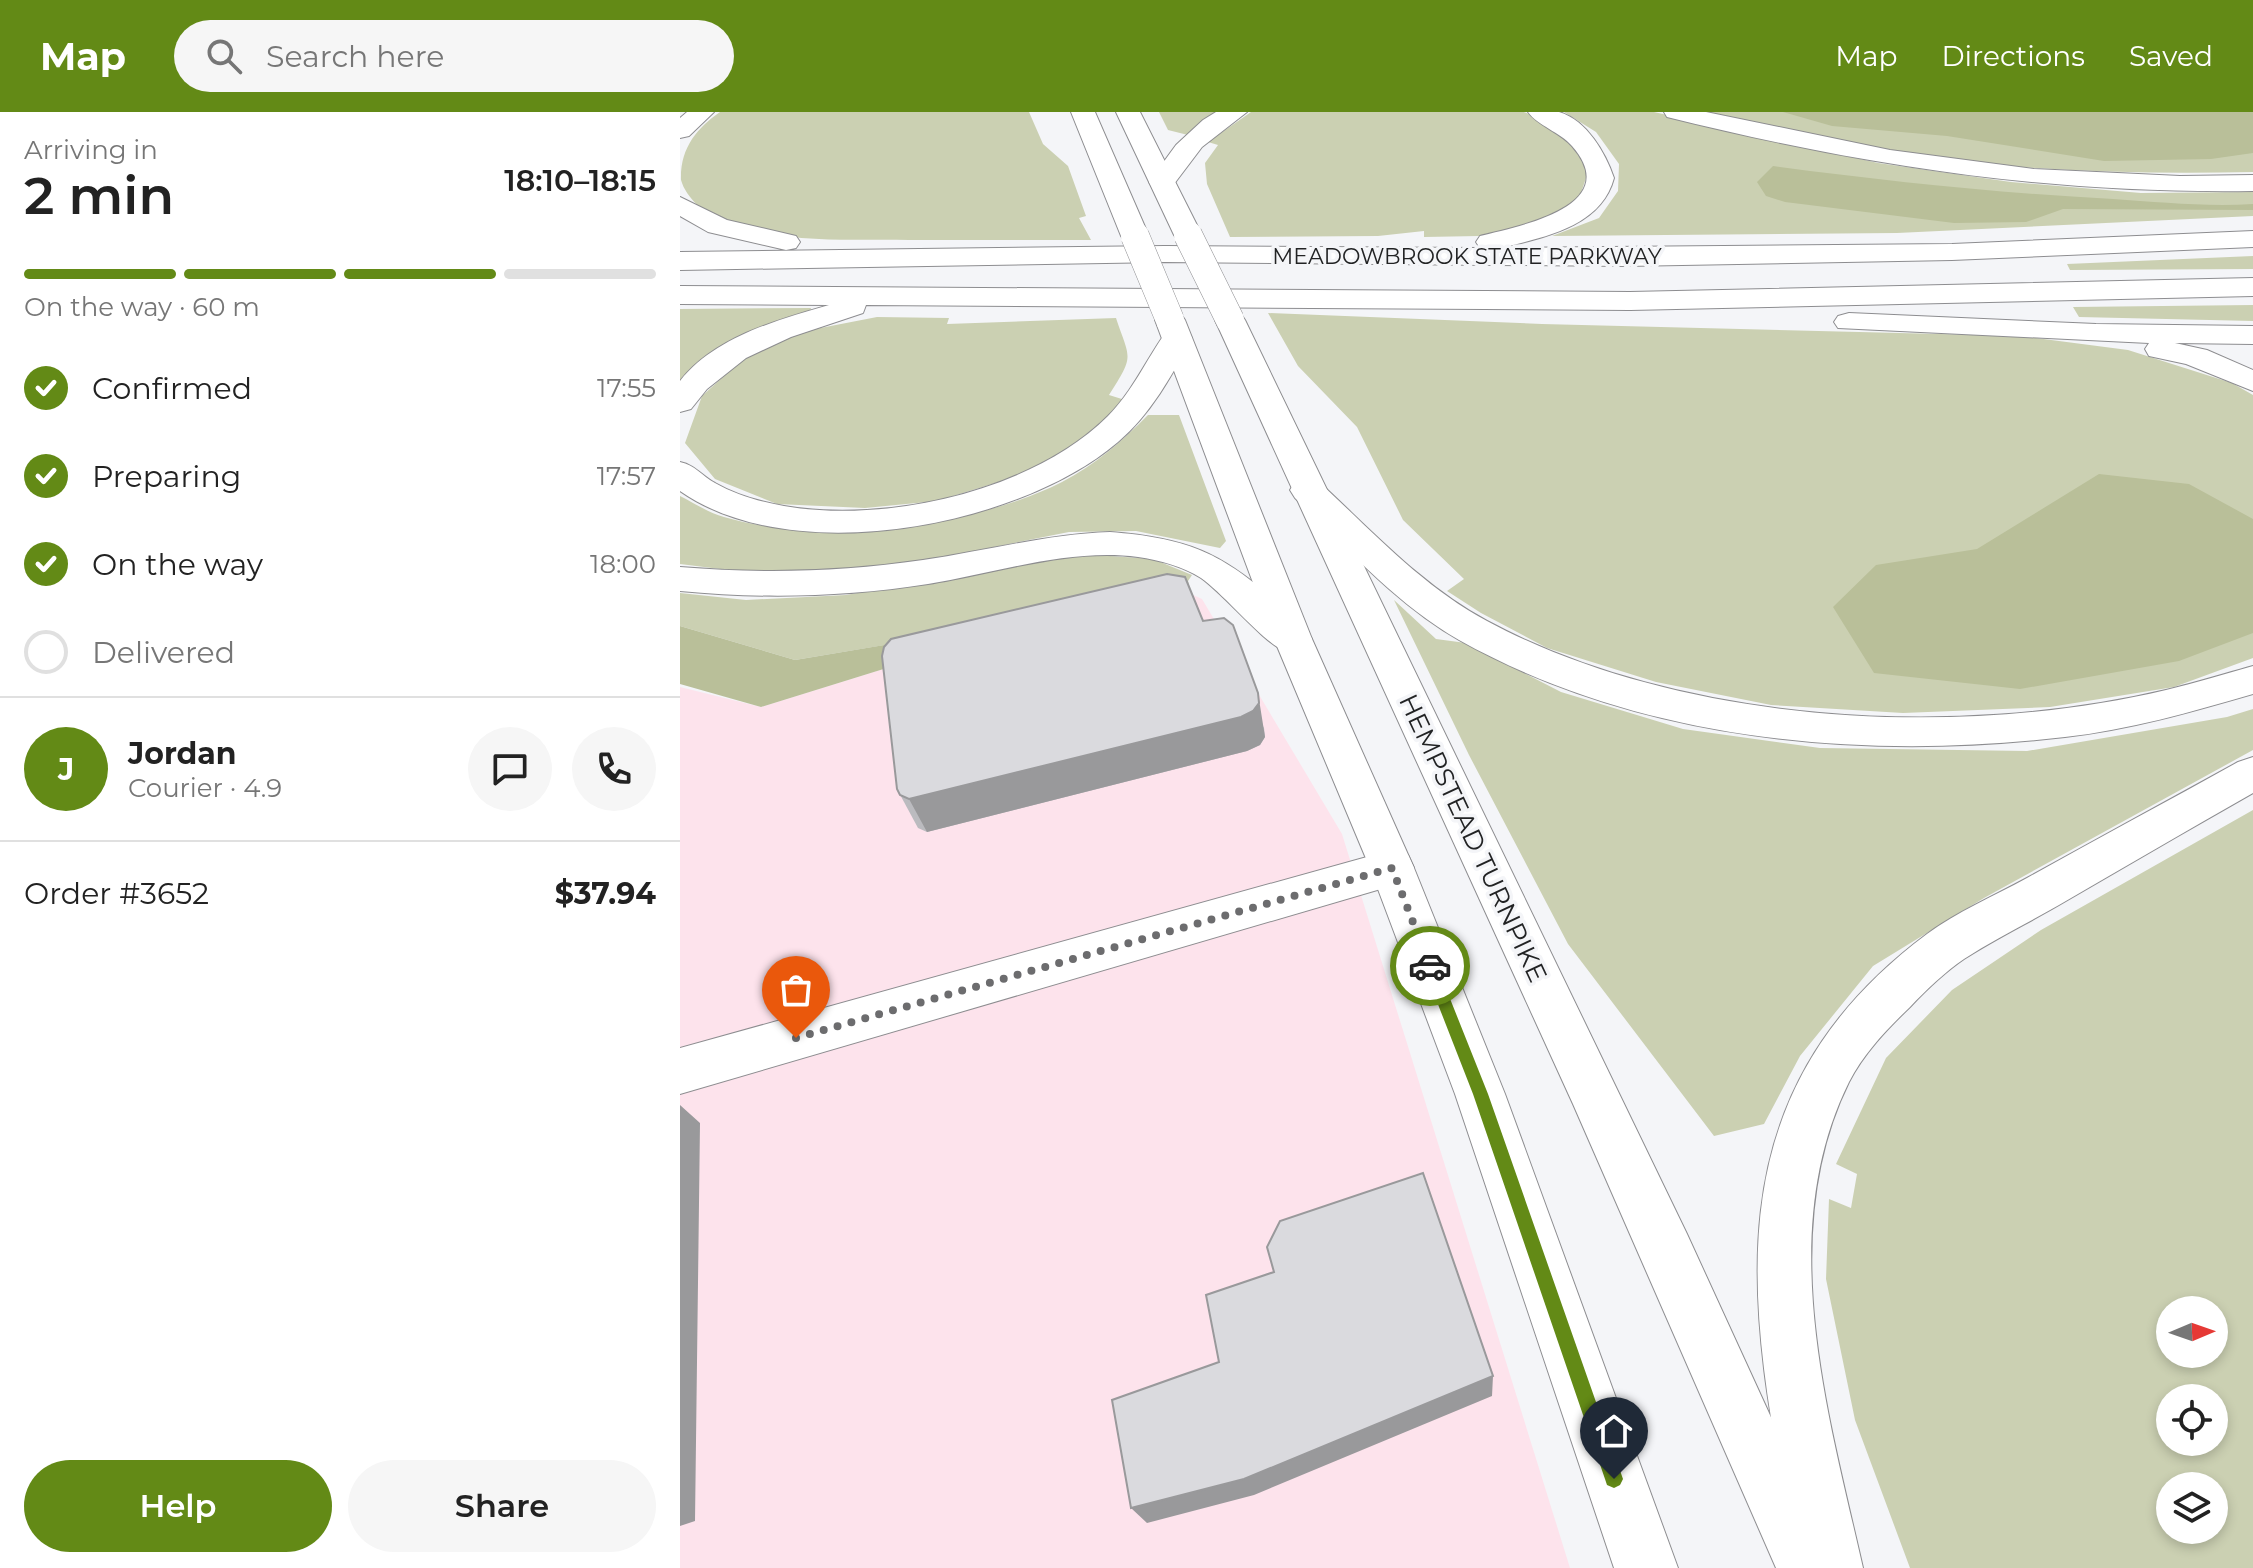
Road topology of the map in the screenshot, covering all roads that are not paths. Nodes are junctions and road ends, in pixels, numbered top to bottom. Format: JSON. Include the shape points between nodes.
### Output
{"nodes":[{"id":1,"x":702,"y":112,"type":"edge"},
{"id":2,"x":1083,"y":112,"type":"edge"},
{"id":3,"x":1128,"y":112,"type":"edge"},
{"id":4,"x":1235,"y":112,"type":"edge"},
{"id":5,"x":1540,"y":112,"type":"edge"},
{"id":6,"x":1676,"y":112,"type":"edge"},
{"id":7,"x":680,"y":131,"type":"edge"},
{"id":8,"x":1162,"y":182,"type":"junction"},
{"id":9,"x":2253,"y":183,"type":"edge"},
{"id":10,"x":680,"y":205,"type":"edge"},
{"id":11,"x":2253,"y":239,"type":"edge"},
{"id":12,"x":1436,"y":256,"type":"junction"},
{"id":13,"x":883,"y":258,"type":"junction"},
{"id":14,"x":680,"y":261,"type":"edge"},
{"id":15,"x":2253,"y":287,"type":"edge"},
{"id":16,"x":680,"y":295,"type":"edge"},
{"id":17,"x":887,"y":297,"type":"junction"},
{"id":18,"x":1299,"y":299,"type":"junction"},
{"id":19,"x":1173,"y":329,"type":"junction"},
{"id":20,"x":2096,"y":333,"type":"junction"},
{"id":21,"x":2253,"y":335,"type":"edge"},
{"id":22,"x":2253,"y":381,"type":"edge"},
{"id":23,"x":680,"y":402,"type":"edge"},
{"id":24,"x":680,"y":472,"type":"edge"},
{"id":25,"x":1307,"y":490,"type":"junction"},
{"id":26,"x":680,"y":579,"type":"edge"},
{"id":27,"x":1293,"y":639,"type":"junction"},
{"id":28,"x":2253,"y":680,"type":"edge"},
{"id":29,"x":2253,"y":773,"type":"edge"},
{"id":30,"x":1392,"y":868,"type":"junction"},
{"id":31,"x":680,"y":1071,"type":"edge"},
{"id":32,"x":1646,"y":1568,"type":"edge"},
{"id":33,"x":1808,"y":1568,"type":"edge"},
{"id":34,"x":1831,"y":1568,"type":"edge"}],
"edges":[{"from":1,"to":7,"type":"main road"},
{"from":2,"to":19,"type":"main road","bridge":true},
{"from":3,"to":8,"type":"main road","name":"HEMPSTEAD TURNPIKE"},
{"from":4,"to":8,"type":"main road","via":[[1189,143]]},
{"from":5,"to":12,"type":"main road","via":[[1584,141],[1599,167],[1596,195],[1568,218]]},
{"from":6,"to":9,"type":"main road","via":[[1837,149],[1982,173],[2138,184]]},
{"from":8,"to":25,"type":"main road","name":"HEMPSTEAD TURNPIKE","bridge":true},
{"from":10,"to":13,"type":"main road","via":[[745,235]]},
{"from":11,"to":12,"type":"main road","name":"MEADOWBROOK STATE PARKWAY","via":[[1952,252]]},
{"from":12,"to":13,"type":"main road","name":"MEADOWBROOK STATE PARKWAY"},
{"from":13,"to":14,"type":"main road","name":"MEADOWBROOK STATE PARKWAY"},
{"from":15,"to":18,"type":"main road","name":"MEADOWBROOK STATE PARKWAY","via":[[1630,301]]},
{"from":16,"to":17,"type":"main road","name":"MEADOWBROOK STATE PARKWAY"},
{"from":17,"to":18,"type":"main road","name":"MEADOWBROOK STATE PARKWAY"},
{"from":17,"to":23,"type":"main road","via":[[749,343],[706,371]]},
{"from":18,"to":20,"type":"main road"},
{"from":19,"to":24,"type":"main road","via":[[1140,403],[1094,445],[1006,491],[879,520],[809,520],[769,515],[717,498]]},
{"from":19,"to":27,"type":"main road"},
{"from":20,"to":21,"type":"main road"},
{"from":20,"to":22,"type":"main road","via":[[2196,357]]},
{"from":25,"to":28,"type":"main road","via":[[1423,596],[1473,631],[1558,671],[1665,704],[1806,727],[1919,732],[2092,721],[2200,698]]},
{"from":25,"to":33,"type":"main road","name":"HEMPSTEAD TURNPIKE","via":[[1703,1327]]},
{"from":26,"to":27,"type":"main road","via":[[776,586],[851,582],[1071,543],[1114,542],[1148,546],[1209,566]]},
{"from":27,"to":30,"type":"main road"},
{"from":29,"to":34,"type":"main road","via":[[1946,946],[1901,983],[1830,1068],[1794,1165],[1786,1209],[1785,1283],[1791,1363]]},
{"from":30,"to":31,"type":"main road"},
{"from":30,"to":32,"type":"main road","via":[[1480,1094]]}]}
